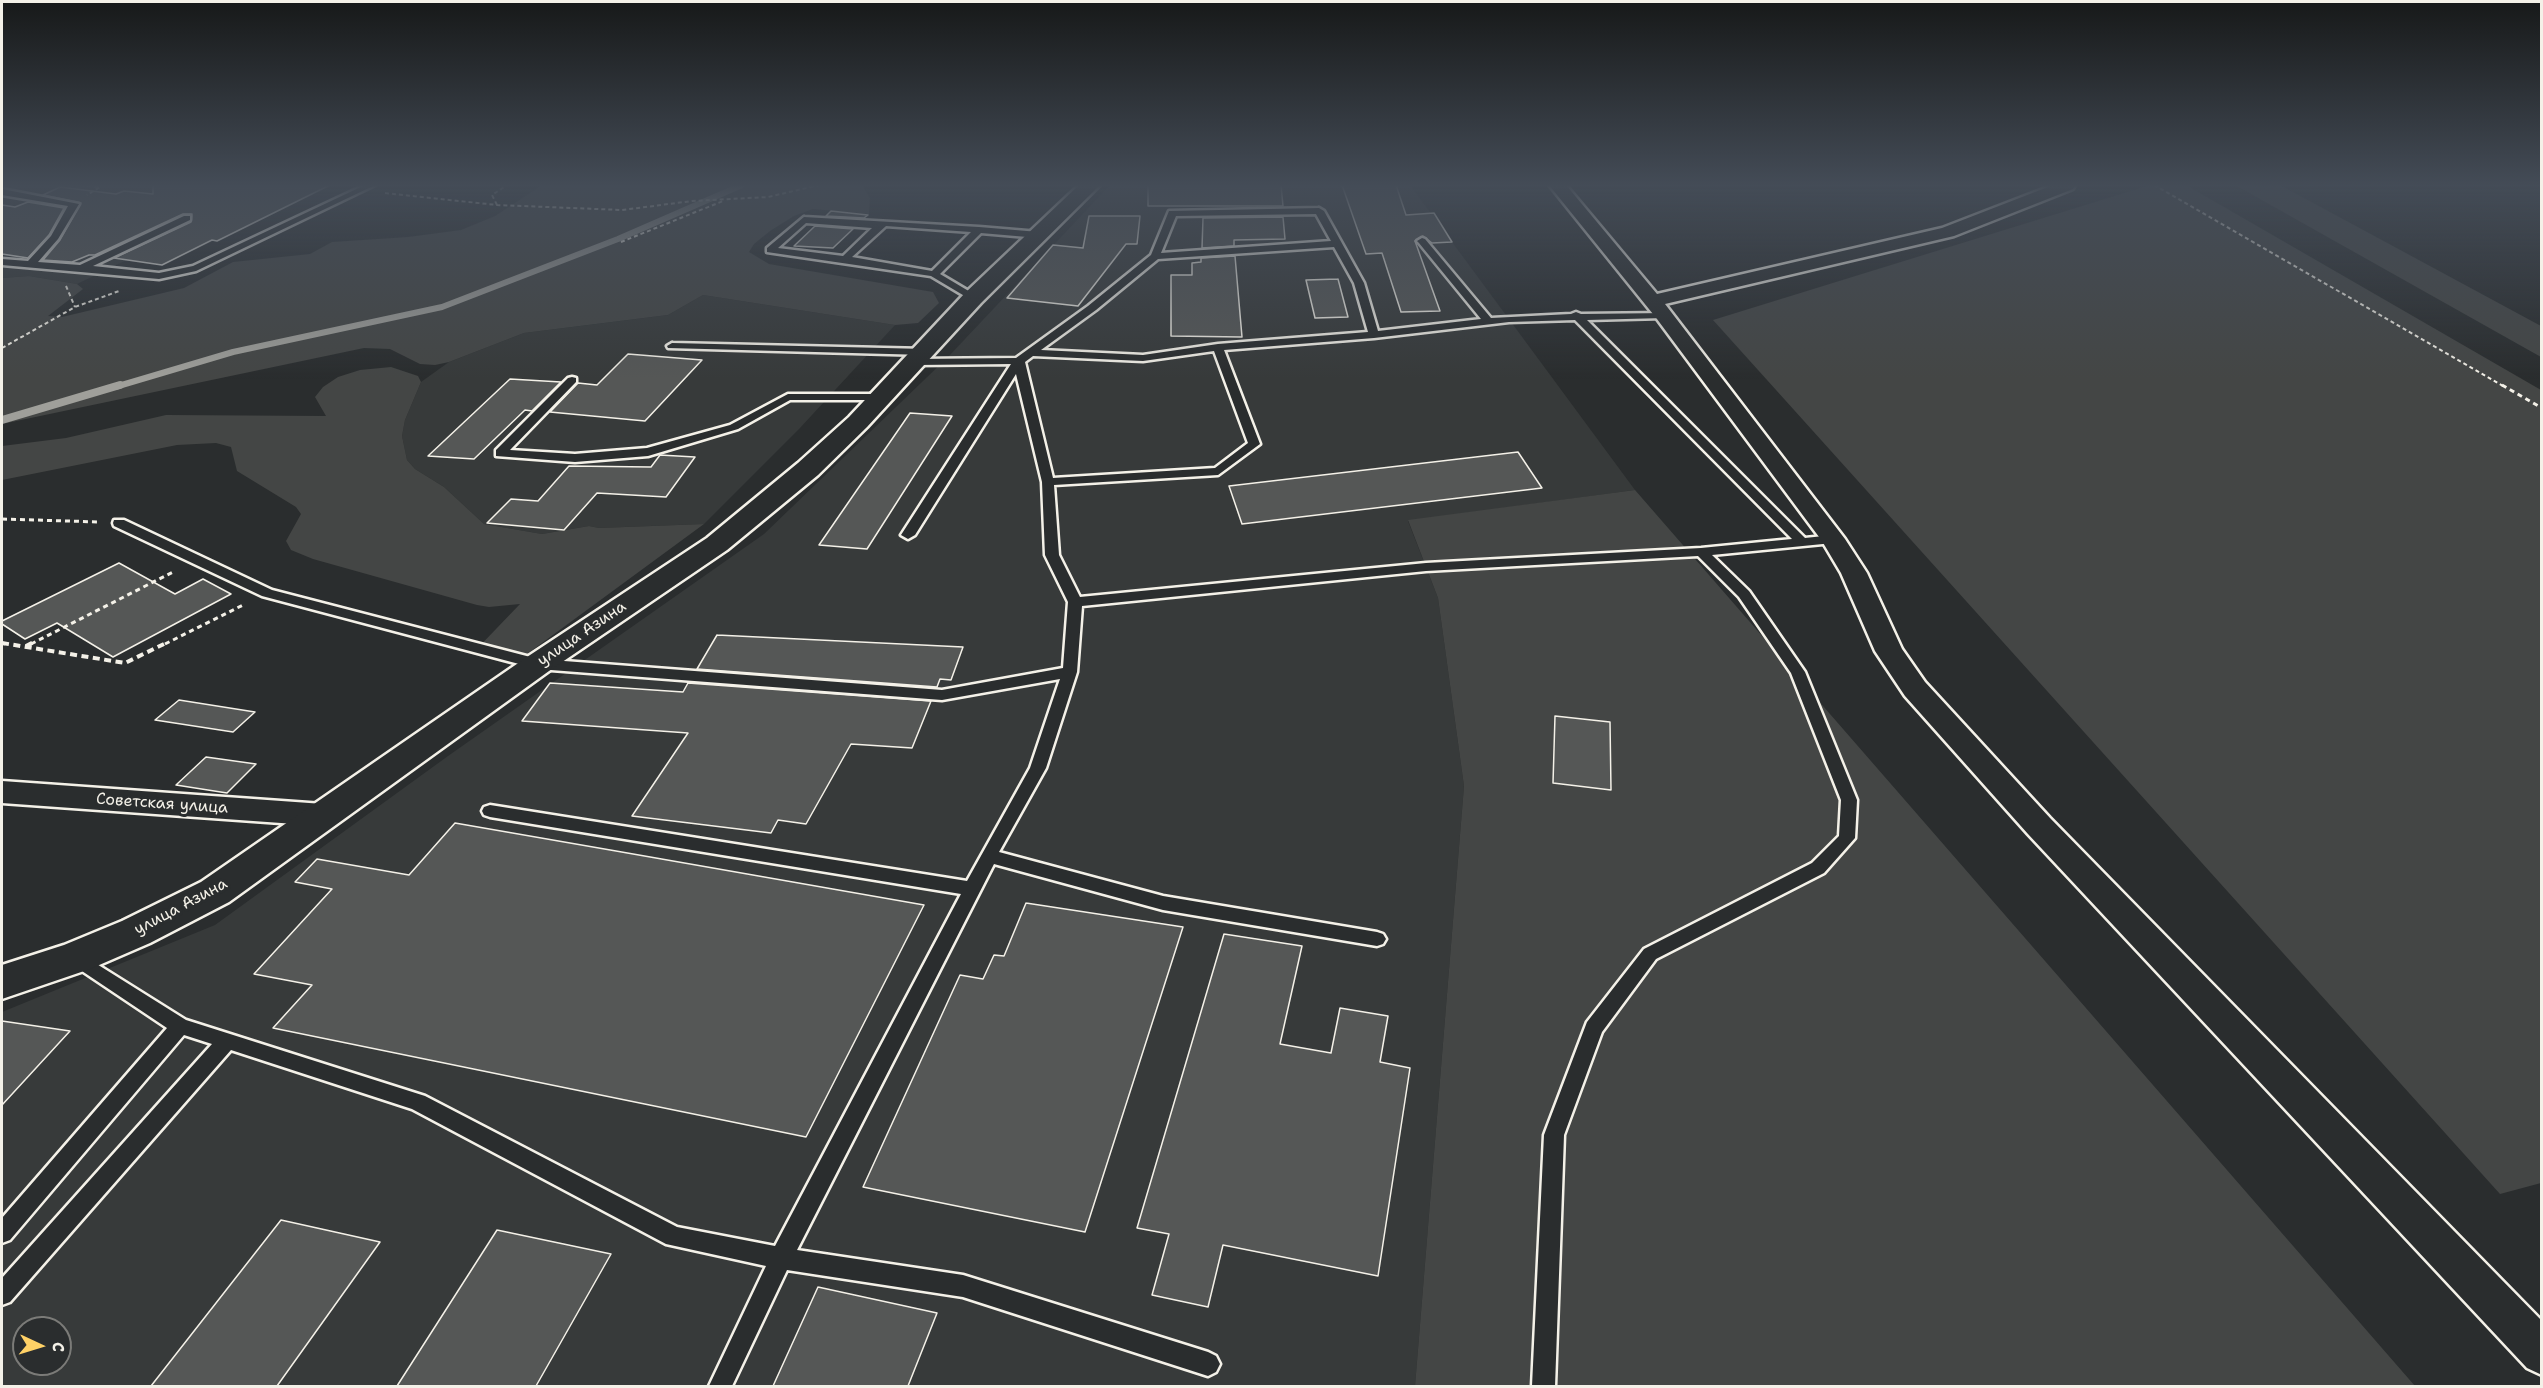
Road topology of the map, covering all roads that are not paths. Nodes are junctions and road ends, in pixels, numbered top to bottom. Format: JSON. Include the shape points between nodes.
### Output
{"nodes":[{"id":1,"x":44,"y":250,"type":"edge"},
{"id":2,"x":120,"y":250,"type":"edge"},
{"id":3,"x":235,"y":250,"type":"edge"},
{"id":4,"x":770,"y":250,"type":"edge"},
{"id":5,"x":855,"y":250,"type":"edge"},
{"id":6,"x":959,"y":250,"type":"edge"},
{"id":7,"x":1024,"y":250,"type":"edge"},
{"id":8,"x":1157,"y":250,"type":"edge"},
{"id":9,"x":1249,"y":250,"type":"edge"},
{"id":10,"x":1339,"y":250,"type":"edge"},
{"id":11,"x":1429,"y":250,"type":"edge"},
{"id":12,"x":1610,"y":250,"type":"edge"},
{"id":13,"x":1880,"y":250,"type":"edge"},
{"id":14,"x":1155,"y":256,"type":"junction"},
{"id":15,"x":846,"y":259,"type":"junction"},
{"id":16,"x":2,"y":262,"type":"edge"},
{"id":17,"x":31,"y":264,"type":"junction"},
{"id":18,"x":81,"y":268,"type":"junction"},
{"id":19,"x":934,"y":274,"type":"junction"},
{"id":20,"x":973,"y":298,"type":"junction"},
{"id":21,"x":1658,"y":308,"type":"junction"},
{"id":22,"x":1576,"y":315,"type":"junction"},
{"id":23,"x":1488,"y":321,"type":"junction"},
{"id":24,"x":1374,"y":334,"type":"junction"},
{"id":25,"x":672,"y":346,"type":"dead end"},
{"id":26,"x":1218,"y":347,"type":"junction"},
{"id":27,"x":1032,"y":353,"type":"junction"},
{"id":28,"x":921,"y":357,"type":"junction"},
{"id":29,"x":1019,"y":361,"type":"junction"},
{"id":30,"x":572,"y":380,"type":"dead end"},
{"id":31,"x":882,"y":397,"type":"junction"},
{"id":32,"x":1048,"y":482,"type":"junction"},
{"id":33,"x":119,"y":523,"type":"road end"},
{"id":34,"x":908,"y":536,"type":"dead end"},
{"id":35,"x":1833,"y":539,"type":"junction"},
{"id":36,"x":1802,"y":542,"type":"junction"},
{"id":37,"x":1701,"y":552,"type":"junction"},
{"id":38,"x":1075,"y":602,"type":"junction"},
{"id":39,"x":538,"y":664,"type":"junction"},
{"id":40,"x":1070,"y":672,"type":"junction"},
{"id":41,"x":2,"y":792,"type":"edge"},
{"id":42,"x":490,"y":811,"type":"dead end"},
{"id":43,"x":323,"y":815,"type":"junction"},
{"id":44,"x":989,"y":856,"type":"junction"},
{"id":45,"x":972,"y":889,"type":"junction"},
{"id":46,"x":1377,"y":939,"type":"dead end"},
{"id":47,"x":76,"y":958,"type":"junction"},
{"id":48,"x":2,"y":982,"type":"edge"},
{"id":49,"x":180,"y":1026,"type":"junction"},
{"id":50,"x":227,"y":1041,"type":"junction"},
{"id":51,"x":2,"y":1233,"type":"edge"},
{"id":52,"x":781,"y":1258,"type":"junction"},
{"id":53,"x":2,"y":1294,"type":"edge"},
{"id":54,"x":2541,"y":1353,"type":"edge"},
{"id":55,"x":1208,"y":1365,"type":"dead end"},
{"id":56,"x":720,"y":1386,"type":"edge"},
{"id":57,"x":1544,"y":1386,"type":"edge"}],
"edges":[{"from":1,"to":17,"type":"lane"},
{"from":2,"to":18,"type":"lane"},
{"from":3,"to":18,"type":"lane","via":[[196,268],[159,276]]},
{"from":4,"to":15,"type":"lane"},
{"from":5,"to":15,"type":"lane"},
{"from":6,"to":19,"type":"lane"},
{"from":7,"to":20,"type":"street","name":"улица Азина"},
{"from":8,"to":14,"type":"lane"},
{"from":9,"to":14,"type":"lane"},
{"from":10,"to":24,"type":"lane","via":[[1359,283]]},
{"from":11,"to":23,"type":"lane"},
{"from":12,"to":21,"type":"street"},
{"from":13,"to":21,"type":"street"},
{"from":14,"to":27,"type":"lane"},
{"from":15,"to":19,"type":"lane"},
{"from":16,"to":17,"type":"lane"},
{"from":17,"to":18,"type":"lane"},
{"from":19,"to":20,"type":"lane"},
{"from":20,"to":28,"type":"street","name":"улица Азина"},
{"from":21,"to":22,"type":"lane"},
{"from":21,"to":35,"type":"street"},
{"from":22,"to":23,"type":"lane"},
{"from":22,"to":36,"type":"lane"},
{"from":23,"to":24,"type":"lane"},
{"from":24,"to":26,"type":"lane"},
{"from":25,"to":28,"type":"lane"},
{"from":26,"to":27,"type":"lane","via":[[1143,358]]},
{"from":26,"to":32,"type":"lane","via":[[1254,444],[1218,471]]},
{"from":27,"to":29,"type":"lane"},
{"from":28,"to":29,"type":"lane"},
{"from":28,"to":31,"type":"street","name":"улица Азина"},
{"from":29,"to":32,"type":"lane"},
{"from":29,"to":34,"type":"lane"},
{"from":30,"to":31,"type":"lane","via":[[500,453],[575,458],[648,452],[734,427],[788,397]]},
{"from":31,"to":39,"type":"street","name":"улица Азина","via":[[808,469],[717,544]]},
{"from":32,"to":38,"type":"lane","via":[[1052,555]]},
{"from":33,"to":39,"type":"lane","via":[[267,593]]},
{"from":35,"to":36,"type":"lane"},
{"from":35,"to":54,"type":"street","via":[[1854,573],[1889,651],[1915,689],[2039,826]]},
{"from":36,"to":37,"type":"lane"},
{"from":37,"to":38,"type":"lane","via":[[1426,567]]},
{"from":37,"to":57,"type":"lane","via":[[1744,594],[1798,672],[1849,800],[1847,838],[1818,868],[1650,954],[1594,1028],[1554,1135]]},
{"from":38,"to":40,"type":"lane"},
{"from":39,"to":40,"type":"lane","via":[[942,695]]},
{"from":39,"to":43,"type":"street","name":"улица Азина"},
{"from":40,"to":44,"type":"lane","via":[[1038,768]]},
{"from":41,"to":43,"type":"street","name":"Советская улица"},
{"from":42,"to":45,"type":"lane"},
{"from":43,"to":47,"type":"street","name":"улица Азина","via":[[215,892]]},
{"from":44,"to":45,"type":"lane"},
{"from":44,"to":46,"type":"lane","via":[[1162,903]]},
{"from":45,"to":52,"type":"lane"},
{"from":47,"to":48,"type":"street","name":"улица Азина"},
{"from":47,"to":49,"type":"lane"},
{"from":49,"to":50,"type":"lane"},
{"from":49,"to":51,"type":"lane"},
{"from":50,"to":52,"type":"lane","via":[[418,1102],[674,1237]]},
{"from":50,"to":53,"type":"lane"},
{"from":52,"to":55,"type":"lane","via":[[963,1286]]},
{"from":52,"to":56,"type":"lane"}]}
